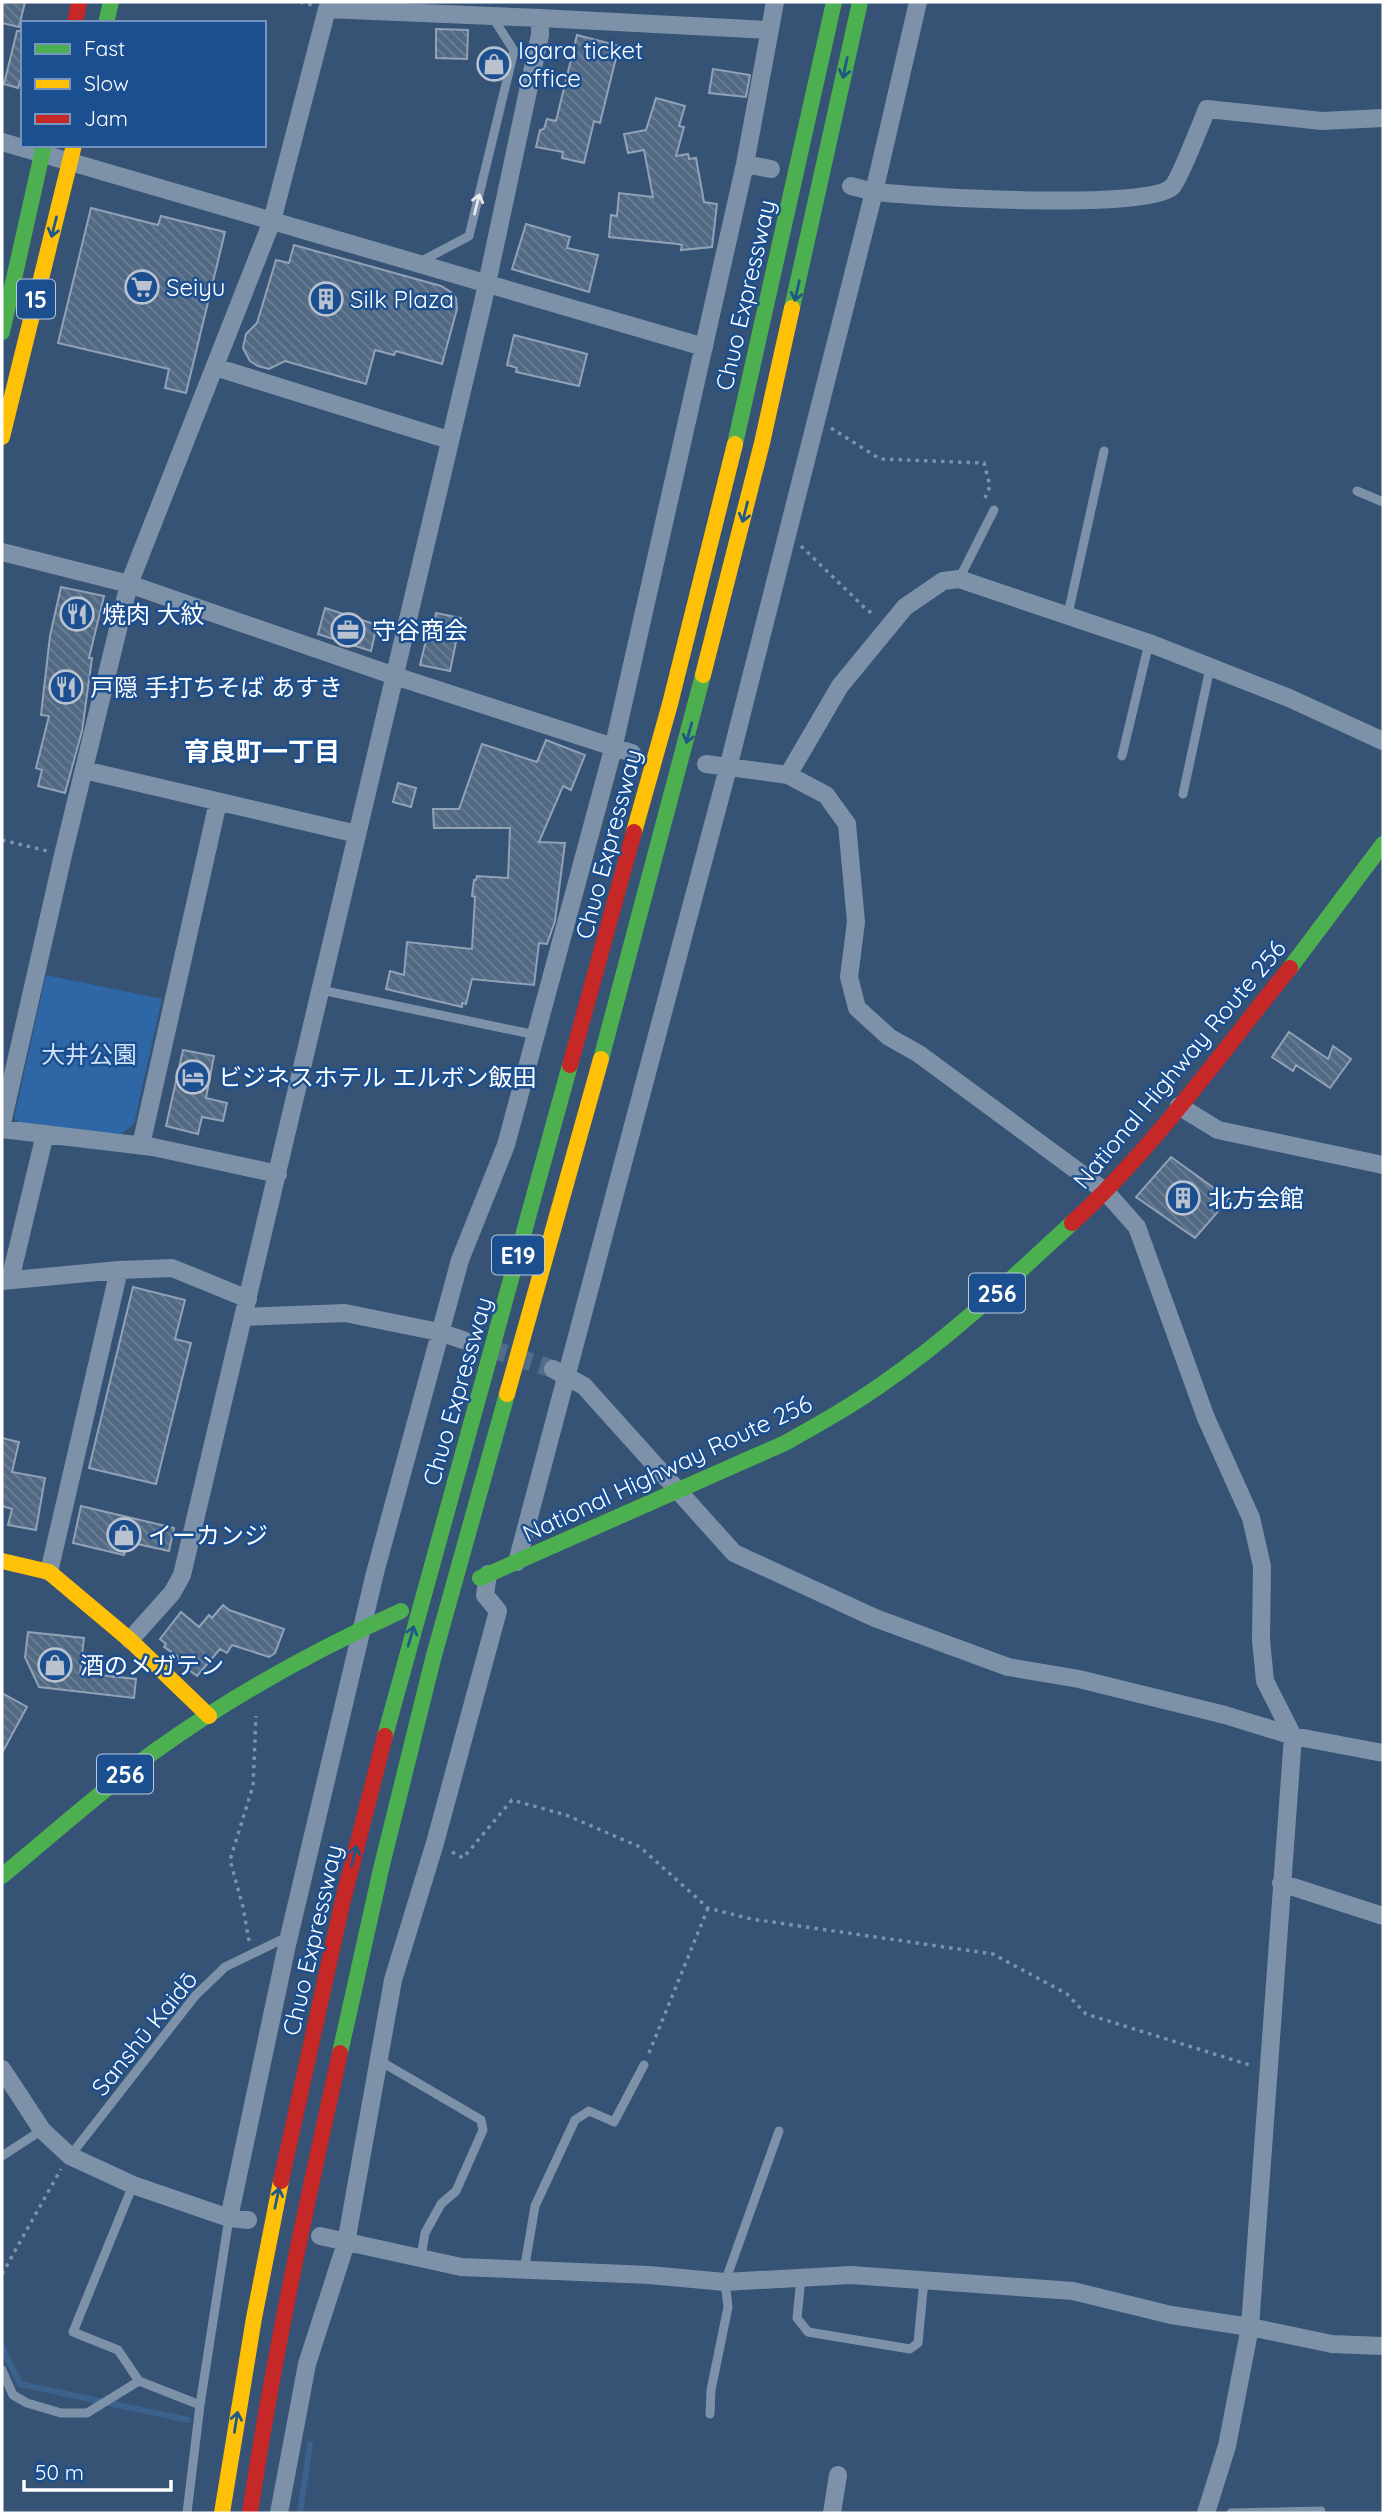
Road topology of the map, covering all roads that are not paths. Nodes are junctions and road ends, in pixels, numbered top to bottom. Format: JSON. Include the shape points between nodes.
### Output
{"nodes":[{"id":1,"x":79,"y":2,"type":"edge"},
{"id":2,"x":111,"y":2,"type":"edge"},
{"id":3,"x":775,"y":2,"type":"edge"},
{"id":4,"x":834,"y":2,"type":"edge"},
{"id":5,"x":860,"y":2,"type":"edge"},
{"id":6,"x":918,"y":2,"type":"edge"},
{"id":7,"x":480,"y":11,"type":"edge"},
{"id":8,"x":540,"y":18,"type":"junction"},
{"id":9,"x":75,"y":21,"type":"edge"},
{"id":10,"x":106,"y":21,"type":"edge"},
{"id":11,"x":770,"y":30,"type":"junction"},
{"id":12,"x":1383,"y":117,"type":"edge"},
{"id":13,"x":2,"y":142,"type":"edge"},
{"id":14,"x":21,"y":145,"type":"edge"},
{"id":15,"x":43,"y":149,"type":"edge"},
{"id":16,"x":72,"y":153,"type":"edge"},
{"id":17,"x":745,"y":164,"type":"junction"},
{"id":18,"x":771,"y":169,"type":"dead end"},
{"id":19,"x":851,"y":186,"type":"dead end"},
{"id":20,"x":874,"y":192,"type":"junction"},
{"id":21,"x":272,"y":221,"type":"junction"},
{"id":22,"x":416,"y":264,"type":"junction"},
{"id":23,"x":486,"y":285,"type":"junction"},
{"id":24,"x":2,"y":332,"type":"edge"},
{"id":25,"x":704,"y":347,"type":"junction"},
{"id":26,"x":215,"y":367,"type":"junction"},
{"id":27,"x":2,"y":437,"type":"edge"},
{"id":28,"x":449,"y":440,"type":"junction"},
{"id":29,"x":1104,"y":451,"type":"dead end"},
{"id":30,"x":1357,"y":491,"type":"dead end"},
{"id":31,"x":1383,"y":502,"type":"edge"},
{"id":32,"x":994,"y":510,"type":"dead end"},
{"id":33,"x":2,"y":552,"type":"edge"},
{"id":34,"x":959,"y":579,"type":"junction"},
{"id":35,"x":129,"y":584,"type":"junction"},
{"id":36,"x":1068,"y":614,"type":"junction"},
{"id":37,"x":1149,"y":643,"type":"junction"},
{"id":38,"x":1210,"y":668,"type":"junction"},
{"id":39,"x":395,"y":676,"type":"junction"},
{"id":40,"x":1383,"y":741,"type":"edge"},
{"id":41,"x":613,"y":749,"type":"junction"},
{"id":42,"x":632,"y":753,"type":"dead end"},
{"id":43,"x":1122,"y":756,"type":"dead end"},
{"id":44,"x":706,"y":764,"type":"dead end"},
{"id":45,"x":728,"y":768,"type":"junction"},
{"id":46,"x":85,"y":770,"type":"junction"},
{"id":47,"x":788,"y":775,"type":"junction"},
{"id":48,"x":1183,"y":794,"type":"dead end"},
{"id":49,"x":218,"y":802,"type":"junction"},
{"id":50,"x":357,"y":834,"type":"junction"},
{"id":51,"x":1383,"y":844,"type":"edge"},
{"id":52,"x":321,"y":990,"type":"junction"},
{"id":53,"x":536,"y":1035,"type":"junction"},
{"id":54,"x":1179,"y":1106,"type":"junction"},
{"id":55,"x":2,"y":1123,"type":"edge"},
{"id":56,"x":2,"y":1129,"type":"edge"},
{"id":57,"x":45,"y":1134,"type":"junction"},
{"id":58,"x":141,"y":1145,"type":"junction"},
{"id":59,"x":1383,"y":1165,"type":"edge"},
{"id":60,"x":278,"y":1174,"type":"junction"},
{"id":61,"x":1106,"y":1192,"type":"junction"},
{"id":62,"x":119,"y":1270,"type":"junction"},
{"id":63,"x":6,"y":1281,"type":"edge"},
{"id":64,"x":246,"y":1308,"type":"junction"},
{"id":65,"x":439,"y":1332,"type":"junction"},
{"id":66,"x":463,"y":1340,"type":"tunnel mouth"},
{"id":67,"x":560,"y":1374,"type":"junction"},
{"id":68,"x":678,"y":1492,"type":"junction"},
{"id":69,"x":2,"y":1561,"type":"edge"},
{"id":70,"x":517,"y":1562,"type":"junction"},
{"id":71,"x":49,"y":1572,"type":"junction"},
{"id":72,"x":484,"y":1576,"type":"joint"},
{"id":73,"x":401,"y":1611,"type":"dead end"},
{"id":74,"x":362,"y":1629,"type":"junction"},
{"id":75,"x":130,"y":1640,"type":"junction"},
{"id":76,"x":209,"y":1716,"type":"junction"},
{"id":77,"x":1293,"y":1736,"type":"junction"},
{"id":78,"x":1383,"y":1753,"type":"edge"},
{"id":79,"x":2,"y":1875,"type":"edge"},
{"id":80,"x":1281,"y":1883,"type":"junction"},
{"id":81,"x":1383,"y":1916,"type":"edge"},
{"id":82,"x":289,"y":1936,"type":"junction"},
{"id":83,"x":380,"y":2061,"type":"junction"},
{"id":84,"x":645,"y":2065,"type":"road end"},
{"id":85,"x":2,"y":2069,"type":"edge"},
{"id":86,"x":42,"y":2130,"type":"junction"},
{"id":87,"x":779,"y":2131,"type":"dead end"},
{"id":88,"x":2,"y":2155,"type":"edge"},
{"id":89,"x":70,"y":2156,"type":"junction"},
{"id":90,"x":133,"y":2185,"type":"junction"},
{"id":91,"x":229,"y":2218,"type":"junction"},
{"id":92,"x":248,"y":2220,"type":"dead end"},
{"id":93,"x":320,"y":2236,"type":"dead end"},
{"id":94,"x":346,"y":2243,"type":"junction"},
{"id":95,"x":421,"y":2258,"type":"junction"},
{"id":96,"x":524,"y":2271,"type":"junction"},
{"id":97,"x":801,"y":2278,"type":"junction"},
{"id":98,"x":924,"y":2280,"type":"junction"},
{"id":99,"x":725,"y":2282,"type":"junction"},
{"id":100,"x":1250,"y":2327,"type":"junction"},
{"id":101,"x":1383,"y":2346,"type":"edge"},
{"id":102,"x":2,"y":2370,"type":"edge"},
{"id":103,"x":139,"y":2381,"type":"junction"},
{"id":104,"x":200,"y":2405,"type":"junction"},
{"id":105,"x":710,"y":2414,"type":"dead end"},
{"id":106,"x":838,"y":2475,"type":"dead end"},
{"id":107,"x":1321,"y":2511,"type":"dead end"},
{"id":108,"x":187,"y":2513,"type":"edge"},
{"id":109,"x":222,"y":2513,"type":"edge"},
{"id":110,"x":250,"y":2513,"type":"edge"},
{"id":111,"x":279,"y":2513,"type":"edge"},
{"id":112,"x":832,"y":2513,"type":"edge"},
{"id":113,"x":1206,"y":2513,"type":"edge"},
{"id":114,"x":1231,"y":2513,"type":"edge"}],
"edges":[{"from":1,"to":9,"type":"main road"},
{"from":2,"to":10,"type":"main road"},
{"from":3,"to":11,"type":"street"},
{"from":109,"to":4,"type":"main road","name":"Chuo Expressway","number":"E19","one_way":true,"via":[[276,2203],[342,1904],[405,1658],[670,704],[736,438]]},
{"from":5,"to":110,"type":"main road","name":"Chuo Expressway","number":"E19","one_way":true,"via":[[762,443],[695,711],[433,1659],[384,1856],[306,2205]]},
{"from":6,"to":20,"type":"street"},
{"from":7,"to":8,"type":"street"},
{"from":7,"to":21,"type":"street","via":[[327,9]]},
{"from":22,"to":7,"type":"lane","one_way":true,"via":[[469,236],[514,51]]},
{"from":8,"to":11,"type":"street"},
{"from":8,"to":23,"type":"street"},
{"from":11,"to":17,"type":"street"},
{"from":12,"to":20,"type":"street","via":[[1322,121],[1207,109],[1174,185],[1161,194],[1079,201]]},
{"from":13,"to":14,"type":"street"},
{"from":15,"to":16,"type":"street"},
{"from":15,"to":24,"type":"main road","number":"15"},
{"from":16,"to":21,"type":"street"},
{"from":16,"to":27,"type":"main road","number":"15","one_way":true},
{"from":17,"to":18,"type":"street"},
{"from":17,"to":25,"type":"street"},
{"from":19,"to":20,"type":"street"},
{"from":20,"to":45,"type":"street"},
{"from":21,"to":22,"type":"street"},
{"from":21,"to":26,"type":"street"},
{"from":22,"to":23,"type":"street"},
{"from":23,"to":25,"type":"street"},
{"from":23,"to":28,"type":"street"},
{"from":25,"to":41,"type":"street"},
{"from":26,"to":28,"type":"street"},
{"from":26,"to":35,"type":"street"},
{"from":28,"to":39,"type":"street"},
{"from":29,"to":36,"type":"lane"},
{"from":30,"to":31,"type":"lane"},
{"from":32,"to":34,"type":"lane"},
{"from":33,"to":35,"type":"street"},
{"from":34,"to":36,"type":"street"},
{"from":34,"to":47,"type":"street","via":[[943,581],[905,607],[841,686]]},
{"from":35,"to":39,"type":"street"},
{"from":35,"to":46,"type":"street"},
{"from":36,"to":37,"type":"street"},
{"from":37,"to":38,"type":"street"},
{"from":37,"to":43,"type":"lane"},
{"from":38,"to":40,"type":"street"},
{"from":38,"to":48,"type":"lane"},
{"from":39,"to":41,"type":"street"},
{"from":39,"to":50,"type":"street"},
{"from":41,"to":42,"type":"street"},
{"from":41,"to":53,"type":"street"},
{"from":44,"to":45,"type":"street"},
{"from":45,"to":47,"type":"street"},
{"from":45,"to":67,"type":"street"},
{"from":46,"to":49,"type":"street"},
{"from":46,"to":55,"type":"street"},
{"from":47,"to":61,"type":"street","via":[[826,795],[847,824],[856,922],[849,977],[857,1008],[889,1037],[919,1054]]},
{"from":49,"to":50,"type":"street"},
{"from":49,"to":58,"type":"street"},
{"from":50,"to":52,"type":"street"},
{"from":51,"to":54,"type":"main road","name":"National Highway Route 256","number":"256","via":[[1319,932]]},
{"from":52,"to":53,"type":"lane"},
{"from":52,"to":60,"type":"street"},
{"from":53,"to":65,"type":"street","via":[[506,1145],[460,1260]]},
{"from":54,"to":59,"type":"street","via":[[1218,1130]]},
{"from":54,"to":61,"type":"main road","name":"National Highway Route 256","number":"256"},
{"from":56,"to":57,"type":"street"},
{"from":57,"to":58,"type":"street"},
{"from":57,"to":63,"type":"street"},
{"from":58,"to":60,"type":"street"},
{"from":60,"to":64,"type":"street"},
{"from":61,"to":68,"type":"main road","name":"National Highway Route 256","number":"256","via":[[985,1303],[887,1381],[785,1443]]},
{"from":61,"to":77,"type":"street","via":[[1137,1227],[1206,1418],[1251,1518],[1262,1566],[1265,1681]]},
{"from":62,"to":63,"type":"street"},
{"from":62,"to":64,"type":"street","via":[[172,1268]]},
{"from":62,"to":71,"type":"street"},
{"from":64,"to":65,"type":"street","via":[[345,1313]]},
{"from":64,"to":75,"type":"street","via":[[182,1575]]},
{"from":65,"to":66,"type":"street"},
{"from":65,"to":74,"type":"street"},
{"from":67,"to":68,"type":"street","via":[[584,1385]]},
{"from":67,"to":70,"type":"street"},
{"from":68,"to":70,"type":"main road","name":"National Highway Route 256","number":"256"},
{"from":68,"to":77,"type":"street","via":[[734,1553],[876,1618],[1008,1667],[1079,1679]]},
{"from":69,"to":71,"type":"main road"},
{"from":70,"to":72,"type":"main road","name":"National Highway Route 256","number":"256"},
{"from":71,"to":75,"type":"main road"},
{"from":72,"to":83,"type":"street","via":[[485,1595],[498,1611],[393,1979]]},
{"from":73,"to":74,"type":"main road","number":"256"},
{"from":74,"to":76,"type":"main road","number":"256"},
{"from":74,"to":82,"type":"street"},
{"from":75,"to":76,"type":"main road"},
{"from":76,"to":79,"type":"main road","number":"256","via":[[126,1773]]},
{"from":77,"to":78,"type":"street"},
{"from":77,"to":80,"type":"street"},
{"from":80,"to":81,"type":"street"},
{"from":80,"to":100,"type":"street"},
{"from":82,"to":89,"type":"lane","name":"Sanshū Kaidō","via":[[225,1967],[195,1996]]},
{"from":82,"to":91,"type":"street"},
{"from":83,"to":94,"type":"street"},
{"from":83,"to":95,"type":"lane","via":[[481,2120],[483,2130],[456,2191],[441,2204],[425,2233]]},
{"from":84,"to":96,"type":"lane","via":[[614,2122],[589,2111],[575,2120],[535,2206]]},
{"from":85,"to":86,"type":"street"},
{"from":86,"to":88,"type":"lane"},
{"from":86,"to":89,"type":"street"},
{"from":87,"to":99,"type":"lane"},
{"from":89,"to":90,"type":"street"},
{"from":90,"to":91,"type":"street"},
{"from":90,"to":103,"type":"lane","via":[[74,2332],[118,2350]]},
{"from":91,"to":92,"type":"street"},
{"from":91,"to":104,"type":"lane"},
{"from":93,"to":94,"type":"street"},
{"from":94,"to":95,"type":"street"},
{"from":94,"to":111,"type":"street","via":[[307,2364]]},
{"from":95,"to":96,"type":"street","via":[[461,2267]]},
{"from":96,"to":99,"type":"street"},
{"from":97,"to":98,"type":"street","via":[[851,2275]]},
{"from":97,"to":98,"type":"lane","via":[[797,2318],[808,2332],[910,2349],[918,2343]]},
{"from":97,"to":99,"type":"street"},
{"from":98,"to":100,"type":"street","via":[[1073,2291],[1171,2315]]},
{"from":99,"to":105,"type":"lane","via":[[728,2307]]},
{"from":100,"to":101,"type":"street","via":[[1332,2344]]},
{"from":100,"to":113,"type":"street","via":[[1227,2446]]},
{"from":102,"to":103,"type":"lane","via":[[13,2395],[61,2413],[91,2411]]},
{"from":103,"to":104,"type":"lane"},
{"from":104,"to":108,"type":"lane"},
{"from":106,"to":112,"type":"street"},
{"from":107,"to":114,"type":"lane"}]}
